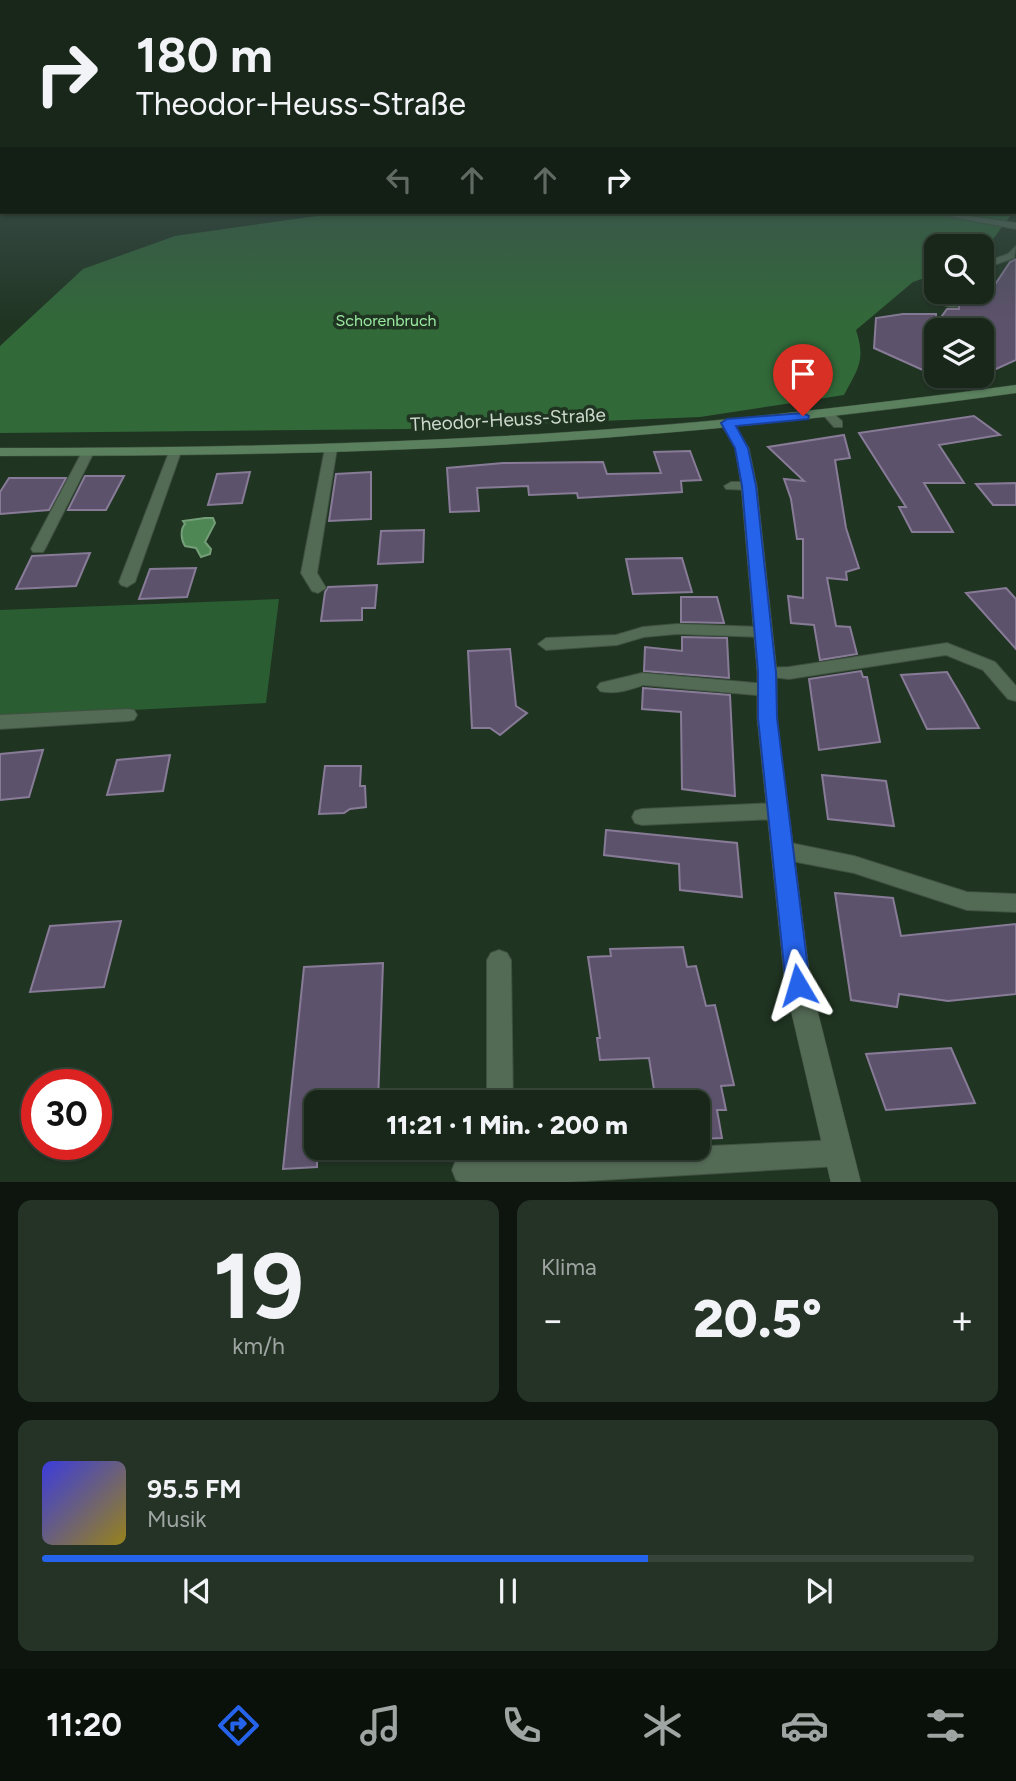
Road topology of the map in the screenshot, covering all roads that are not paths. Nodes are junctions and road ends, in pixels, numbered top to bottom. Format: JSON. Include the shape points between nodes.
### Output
{"nodes":[{"id":1,"x":942,"y":214,"type":"edge"},
{"id":2,"x":1016,"y":226,"type":"edge"},
{"id":3,"x":1016,"y":249,"type":"edge"},
{"id":4,"x":994,"y":262,"type":"edge"},
{"id":5,"x":1016,"y":389,"type":"edge"},
{"id":6,"x":727,"y":423,"type":"junction"},
{"id":7,"x":331,"y":448,"type":"junction"},
{"id":8,"x":0,"y":452,"type":"edge"},
{"id":9,"x":88,"y":452,"type":"junction"},
{"id":10,"x":175,"y":452,"type":"junction"},
{"id":11,"x":38,"y":550,"type":"dead end"},
{"id":12,"x":127,"y":582,"type":"dead end"},
{"id":13,"x":318,"y":588,"type":"dead end"},
{"id":14,"x":762,"y":632,"type":"junction"},
{"id":15,"x":547,"y":644,"type":"dead end"},
{"id":16,"x":767,"y":681,"type":"junction"},
{"id":17,"x":606,"y":687,"type":"dead end"},
{"id":18,"x":1014,"y":695,"type":"dead end"},
{"id":19,"x":128,"y":715,"type":"dead end"},
{"id":20,"x":0,"y":722,"type":"edge"},
{"id":21,"x":777,"y":811,"type":"junction"},
{"id":22,"x":642,"y":817,"type":"dead end"},
{"id":23,"x":781,"y":850,"type":"junction"},
{"id":24,"x":1016,"y":904,"type":"edge"},
{"id":25,"x":499,"y":960,"type":"dead end"},
{"id":26,"x":500,"y":1090,"type":"edge"},
{"id":27,"x":839,"y":1153,"type":"junction"},
{"id":28,"x":710,"y":1155,"type":"edge"},
{"id":29,"x":497,"y":1160,"type":"edge"},
{"id":30,"x":466,"y":1170,"type":"dead end"},
{"id":31,"x":846,"y":1182,"type":"edge"}],
"edges":[{"from":1,"to":2,"type":"lane"},
{"from":3,"to":4,"type":"lane","via":[[1011,256]]},
{"from":5,"to":6,"type":"main road","name":"Theodor-Heuss-Straße","via":[[833,419]]},
{"from":6,"to":7,"type":"main road","name":"Theodor-Heuss-Straße"},
{"from":6,"to":14,"type":"street","via":[[742,448],[740,486]]},
{"from":7,"to":10,"type":"main road","name":"Theodor-Heuss-Straße"},
{"from":7,"to":13,"type":"lane","via":[[309,573]]},
{"from":8,"to":9,"type":"main road","name":"Theodor-Heuss-Straße"},
{"from":9,"to":10,"type":"main road","name":"Theodor-Heuss-Straße"},
{"from":9,"to":11,"type":"lane"},
{"from":10,"to":12,"type":"lane"},
{"from":14,"to":15,"type":"lane","via":[[677,629],[617,640]]},
{"from":14,"to":16,"type":"street"},
{"from":16,"to":17,"type":"lane","via":[[642,679]]},
{"from":16,"to":18,"type":"lane","via":[[789,673],[947,649],[989,666]]},
{"from":16,"to":21,"type":"street"},
{"from":19,"to":20,"type":"lane"},
{"from":21,"to":22,"type":"lane"},
{"from":21,"to":23,"type":"street"},
{"from":23,"to":24,"type":"lane","via":[[899,878],[955,900],[986,906]]},
{"from":23,"to":27,"type":"street","via":[[798,985]]},
{"from":25,"to":26,"type":"lane"},
{"from":27,"to":28,"type":"lane"},
{"from":27,"to":31,"type":"street"},
{"from":29,"to":30,"type":"lane"}]}
